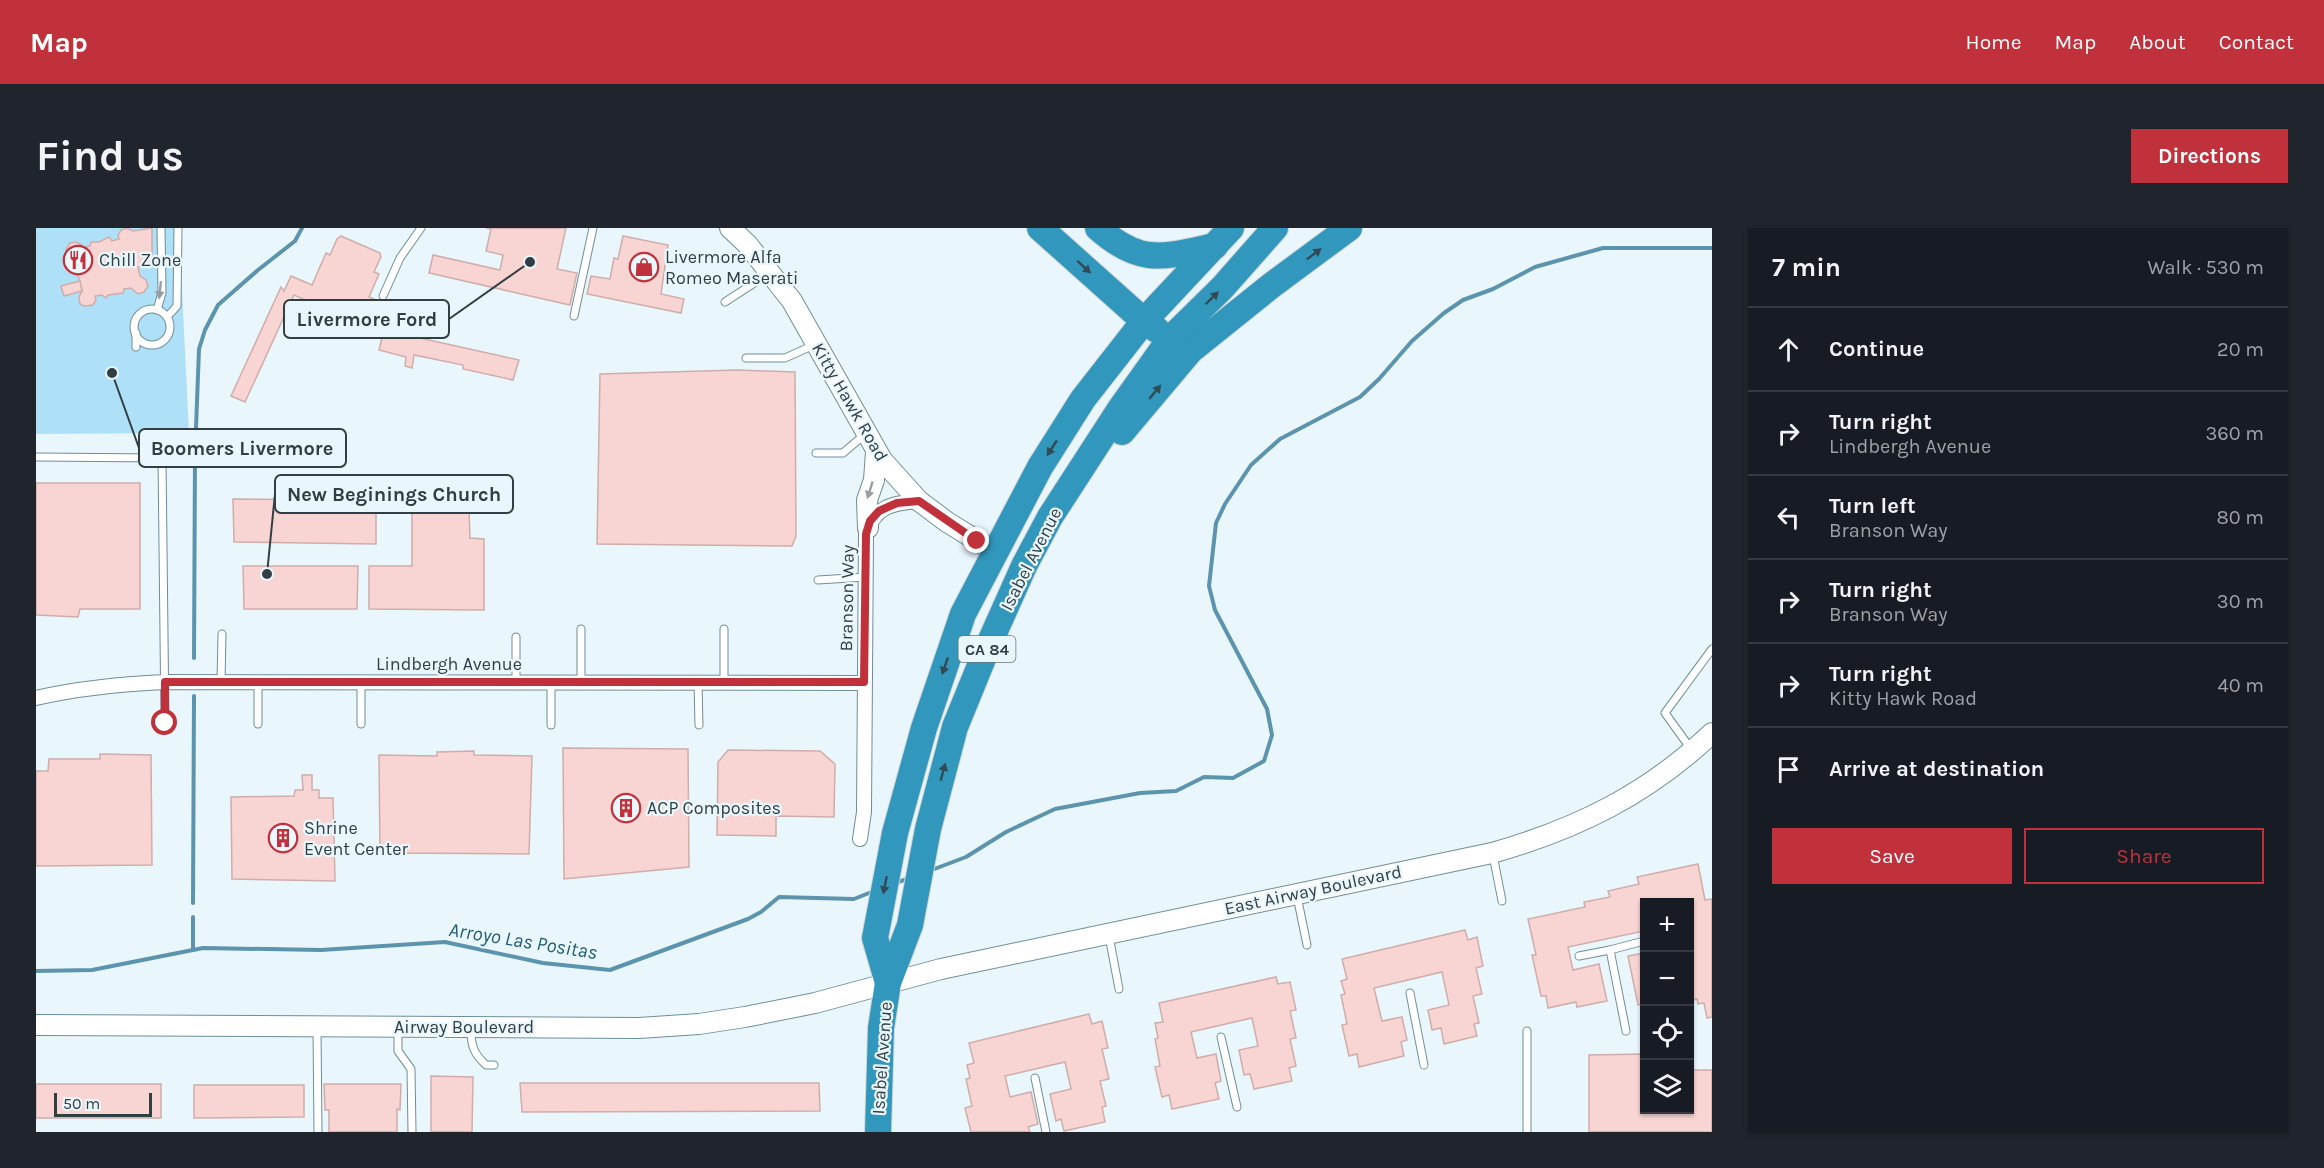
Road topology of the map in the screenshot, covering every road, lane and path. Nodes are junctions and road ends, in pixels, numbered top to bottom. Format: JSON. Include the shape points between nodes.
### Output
{"nodes":[{"id":1,"x":161,"y":228,"type":"edge"},
{"id":2,"x":178,"y":228,"type":"edge"},
{"id":3,"x":421,"y":228,"type":"edge"},
{"id":4,"x":593,"y":228,"type":"edge"},
{"id":5,"x":730,"y":228,"type":"edge"},
{"id":6,"x":1040,"y":228,"type":"edge"},
{"id":7,"x":1098,"y":228,"type":"edge"},
{"id":8,"x":1275,"y":228,"type":"edge"},
{"id":9,"x":1349,"y":228,"type":"edge"},
{"id":10,"x":1223,"y":237,"type":"edge"},
{"id":11,"x":770,"y":273,"type":"junction"},
{"id":12,"x":383,"y":296,"type":"dead end"},
{"id":13,"x":725,"y":302,"type":"dead end"},
{"id":14,"x":157,"y":310,"type":"junction"},
{"id":15,"x":574,"y":316,"type":"dead end"},
{"id":16,"x":167,"y":317,"type":"junction"},
{"id":17,"x":1144,"y":321,"type":"junction"},
{"id":18,"x":169,"y":332,"type":"junction"},
{"id":19,"x":136,"y":333,"type":"junction"},
{"id":20,"x":1170,"y":339,"type":"junction"},
{"id":21,"x":817,"y":344,"type":"junction"},
{"id":22,"x":136,"y":347,"type":"dead end"},
{"id":23,"x":169,"y":347,"type":"dead end"},
{"id":24,"x":746,"y":358,"type":"dead end"},
{"id":25,"x":866,"y":434,"type":"junction"},
{"id":26,"x":876,"y":452,"type":"junction"},
{"id":27,"x":816,"y":453,"type":"dead end"},
{"id":28,"x":36,"y":457,"type":"edge"},
{"id":29,"x":1074,"y":481,"type":"junction"},
{"id":30,"x":919,"y":501,"type":"junction"},
{"id":31,"x":868,"y":528,"type":"junction"},
{"id":32,"x":994,"y":551,"type":"junction"},
{"id":33,"x":865,"y":577,"type":"junction"},
{"id":34,"x":818,"y":580,"type":"dead end"},
{"id":35,"x":581,"y":629,"type":"dead end"},
{"id":36,"x":724,"y":629,"type":"dead end"},
{"id":37,"x":222,"y":634,"type":"dead end"},
{"id":38,"x":516,"y":637,"type":"dead end"},
{"id":39,"x":1712,"y":649,"type":"edge"},
{"id":40,"x":165,"y":682,"type":"junction"},
{"id":41,"x":221,"y":682,"type":"junction"},
{"id":42,"x":258,"y":682,"type":"junction"},
{"id":43,"x":362,"y":682,"type":"junction"},
{"id":44,"x":516,"y":682,"type":"junction"},
{"id":45,"x":551,"y":682,"type":"junction"},
{"id":46,"x":581,"y":682,"type":"junction"},
{"id":47,"x":698,"y":682,"type":"junction"},
{"id":48,"x":724,"y":682,"type":"junction"},
{"id":49,"x":864,"y":682,"type":"junction"},
{"id":50,"x":36,"y":698,"type":"edge"},
{"id":51,"x":165,"y":723,"type":"dead end"},
{"id":52,"x":258,"y":723,"type":"dead end"},
{"id":53,"x":361,"y":724,"type":"dead end"},
{"id":54,"x":551,"y":725,"type":"dead end"},
{"id":55,"x":699,"y":725,"type":"dead end"},
{"id":56,"x":1705,"y":743,"type":"edge"},
{"id":57,"x":860,"y":839,"type":"dead end"},
{"id":58,"x":1492,"y":853,"type":"junction"},
{"id":59,"x":1296,"y":894,"type":"junction"},
{"id":60,"x":1502,"y":901,"type":"dead end"},
{"id":61,"x":1108,"y":934,"type":"junction"},
{"id":62,"x":1640,"y":942,"type":"edge"},
{"id":63,"x":1307,"y":945,"type":"dead end"},
{"id":64,"x":1610,"y":950,"type":"junction"},
{"id":65,"x":1579,"y":956,"type":"dead end"},
{"id":66,"x":888,"y":983,"type":"junction"},
{"id":67,"x":1119,"y":989,"type":"dead end"},
{"id":68,"x":1410,"y":993,"type":"dead end"},
{"id":69,"x":36,"y":1025,"type":"edge"},
{"id":70,"x":317,"y":1026,"type":"junction"},
{"id":71,"x":398,"y":1027,"type":"junction"},
{"id":72,"x":471,"y":1027,"type":"junction"},
{"id":73,"x":1527,"y":1031,"type":"dead end"},
{"id":74,"x":1626,"y":1031,"type":"dead end"},
{"id":75,"x":1221,"y":1037,"type":"dead end"},
{"id":76,"x":494,"y":1065,"type":"dead end"},
{"id":77,"x":1424,"y":1065,"type":"dead end"},
{"id":78,"x":1035,"y":1078,"type":"dead end"},
{"id":79,"x":1237,"y":1107,"type":"dead end"},
{"id":80,"x":318,"y":1132,"type":"edge"},
{"id":81,"x":412,"y":1132,"type":"edge"},
{"id":82,"x":878,"y":1132,"type":"edge"},
{"id":83,"x":1046,"y":1132,"type":"edge"},
{"id":84,"x":1527,"y":1132,"type":"edge"}],
"edges":[{"from":1,"to":14,"type":"lane","one_way":true,"via":[[162,293]]},
{"from":2,"to":16,"type":"lane","via":[[177,306]]},
{"from":3,"to":12,"type":"lane","via":[[400,258]]},
{"from":4,"to":15,"type":"lane"},
{"from":5,"to":11,"type":"main road","name":"Kitty Hawk Road"},
{"from":6,"to":17,"type":"highway","one_way":true},
{"from":7,"to":10,"type":"highway","via":[[1116,244],[1152,256],[1171,255]]},
{"from":20,"to":8,"type":"highway","name":"Isabel Avenue","number":"CA 84","one_way":true},
{"from":29,"to":9,"type":"highway","one_way":true,"via":[[1088,472],[1191,350]]},
{"from":10,"to":17,"type":"highway","name":"Isabel Avenue","number":"CA 84"},
{"from":11,"to":13,"type":"lane"},
{"from":11,"to":21,"type":"main road","name":"Kitty Hawk Road"},
{"from":14,"to":16,"type":"lane"},
{"from":14,"to":19,"type":"lane","via":[[146,310],[137,317]]},
{"from":16,"to":18,"type":"lane"},
{"from":17,"to":20,"type":"highway"},
{"from":17,"to":32,"type":"highway","name":"Isabel Avenue","number":"CA 84","one_way":true,"via":[[1077,408]]},
{"from":18,"to":19,"type":"lane","via":[[164,340],[154,344],[143,342]]},
{"from":18,"to":23,"type":"lane"},
{"from":19,"to":22,"type":"lane"},
{"from":20,"to":29,"type":"highway","name":"Isabel Avenue","number":"CA 84"},
{"from":21,"to":24,"type":"lane","via":[[785,358]]},
{"from":21,"to":25,"type":"main road","name":"Kitty Hawk Road"},
{"from":25,"to":26,"type":"main road","name":"Kitty Hawk Road"},
{"from":25,"to":27,"type":"lane","via":[[843,453]]},
{"from":26,"to":30,"type":"main road","name":"Kitty Hawk Road"},
{"from":26,"to":31,"type":"main road","one_way":true,"via":[[874,480],[867,500]]},
{"from":28,"to":40,"type":"lane","via":[[162,458]]},
{"from":66,"to":29,"type":"highway","name":"Isabel Avenue","number":"CA 84","one_way":true,"via":[[910,926],[928,829],[955,727],[1024,566]]},
{"from":30,"to":31,"type":"street","name":"Branson Way","via":[[897,503],[879,511]]},
{"from":30,"to":32,"type":"main road","name":"Kitty Hawk Road"},
{"from":31,"to":33,"type":"street","name":"Branson Way"},
{"from":32,"to":66,"type":"highway","name":"Isabel Avenue","number":"CA 84","one_way":true,"via":[[963,614],[924,728],[895,833],[875,938]]},
{"from":33,"to":34,"type":"lane"},
{"from":33,"to":49,"type":"street","name":"Branson Way"},
{"from":35,"to":46,"type":"lane"},
{"from":36,"to":48,"type":"lane"},
{"from":37,"to":41,"type":"lane"},
{"from":38,"to":44,"type":"lane"},
{"from":39,"to":56,"type":"lane","via":[[1665,713]]},
{"from":40,"to":41,"type":"street","name":"Lindbergh Avenue"},
{"from":40,"to":50,"type":"street","name":"Lindbergh Avenue","via":[[68,691]]},
{"from":40,"to":51,"type":"lane"},
{"from":41,"to":42,"type":"street","name":"Lindbergh Avenue"},
{"from":42,"to":43,"type":"street","name":"Lindbergh Avenue"},
{"from":42,"to":52,"type":"lane"},
{"from":43,"to":44,"type":"street","name":"Lindbergh Avenue"},
{"from":43,"to":53,"type":"lane"},
{"from":44,"to":45,"type":"street","name":"Lindbergh Avenue"},
{"from":45,"to":46,"type":"street","name":"Lindbergh Avenue"},
{"from":45,"to":54,"type":"lane"},
{"from":46,"to":47,"type":"street","name":"Lindbergh Avenue"},
{"from":47,"to":48,"type":"street","name":"Lindbergh Avenue"},
{"from":47,"to":55,"type":"lane"},
{"from":48,"to":49,"type":"street","name":"Lindbergh Avenue"},
{"from":49,"to":57,"type":"street","name":"Branson Way","via":[[864,812]]},
{"from":56,"to":58,"type":"main road","name":"East Airway Boulevard","via":[[1646,786],[1594,816]]},
{"from":58,"to":59,"type":"main road","name":"East Airway Boulevard"},
{"from":58,"to":60,"type":"lane"},
{"from":59,"to":61,"type":"main road","name":"East Airway Boulevard"},
{"from":59,"to":63,"type":"lane"},
{"from":61,"to":66,"type":"main road","name":"East Airway Boulevard"},
{"from":61,"to":67,"type":"lane"},
{"from":62,"to":64,"type":"lane"},
{"from":64,"to":65,"type":"lane"},
{"from":64,"to":74,"type":"lane"},
{"from":66,"to":72,"type":"main road","name":"Airway Boulevard","via":[[745,1017],[691,1025]]},
{"from":66,"to":82,"type":"highway","name":"Isabel Avenue","number":"CA 84","via":[[881,1028]]},
{"from":68,"to":77,"type":"lane"},
{"from":69,"to":70,"type":"main road","name":"Airway Boulevard"},
{"from":70,"to":71,"type":"main road","name":"Airway Boulevard"},
{"from":70,"to":80,"type":"lane"},
{"from":71,"to":72,"type":"main road","name":"Airway Boulevard"},
{"from":71,"to":81,"type":"lane","via":[[398,1051],[411,1069]]},
{"from":72,"to":76,"type":"lane","via":[[475,1055],[486,1065]]},
{"from":73,"to":84,"type":"lane"},
{"from":75,"to":79,"type":"lane"},
{"from":78,"to":83,"type":"lane"}]}
